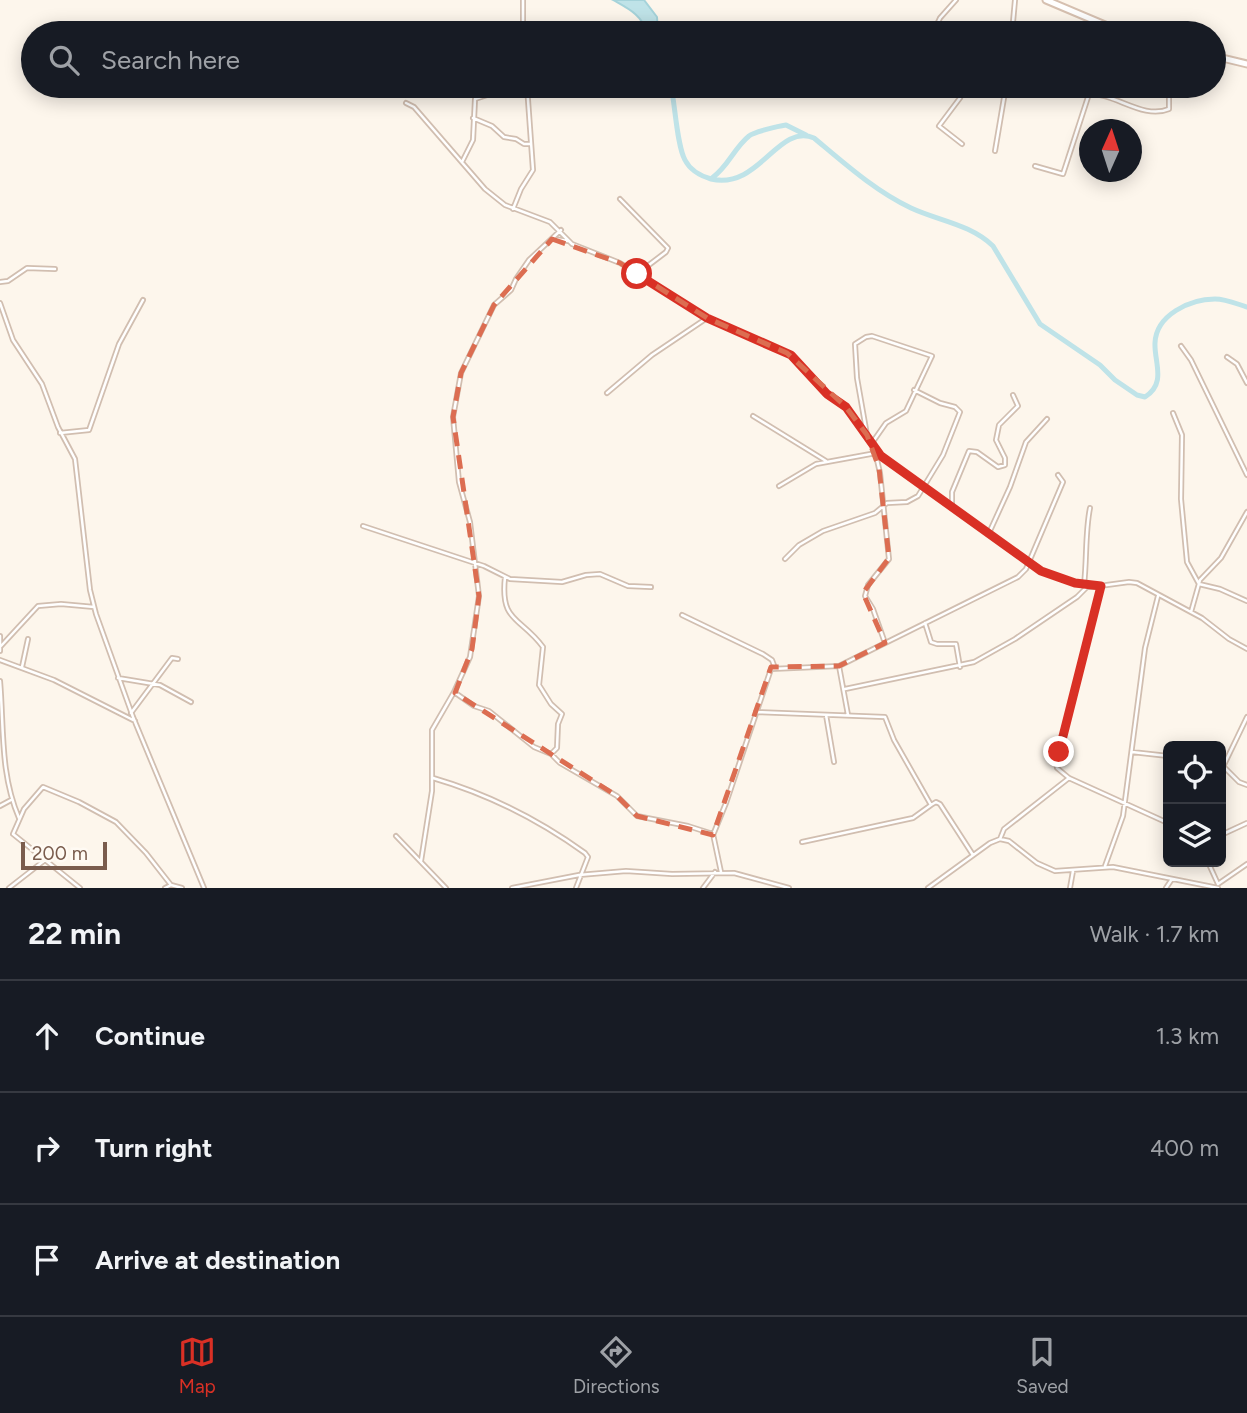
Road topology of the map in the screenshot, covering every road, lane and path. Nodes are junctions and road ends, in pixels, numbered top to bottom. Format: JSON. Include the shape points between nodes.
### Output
{"nodes":[{"id":1,"x":523,"y":0,"type":"edge"},
{"id":2,"x":956,"y":0,"type":"edge"},
{"id":3,"x":1015,"y":0,"type":"edge"},
{"id":4,"x":1046,"y":0,"type":"edge"},
{"id":5,"x":523,"y":21,"type":"edge"},
{"id":6,"x":939,"y":21,"type":"edge"},
{"id":7,"x":1013,"y":21,"type":"edge"},
{"id":8,"x":1096,"y":21,"type":"edge"},
{"id":9,"x":1226,"y":59,"type":"edge"},
{"id":10,"x":1247,"y":65,"type":"edge"},
{"id":11,"x":476,"y":98,"type":"edge"},
{"id":12,"x":528,"y":98,"type":"edge"},
{"id":13,"x":960,"y":98,"type":"edge"},
{"id":14,"x":1004,"y":98,"type":"edge"},
{"id":15,"x":1088,"y":98,"type":"edge"},
{"id":16,"x":1110,"y":98,"type":"edge"},
{"id":17,"x":1169,"y":98,"type":"edge"},
{"id":18,"x":406,"y":103,"type":"dead end"},
{"id":19,"x":473,"y":118,"type":"junction"},
{"id":20,"x":531,"y":144,"type":"junction"},
{"id":21,"x":962,"y":144,"type":"dead end"},
{"id":22,"x":996,"y":151,"type":"dead end"},
{"id":23,"x":462,"y":162,"type":"junction"},
{"id":24,"x":1035,"y":166,"type":"dead end"},
{"id":25,"x":620,"y":199,"type":"dead end"},
{"id":26,"x":513,"y":209,"type":"junction"},
{"id":27,"x":561,"y":230,"type":"junction"},
{"id":28,"x":552,"y":239,"type":"junction"},
{"id":29,"x":569,"y":241,"type":"junction"},
{"id":30,"x":54,"y":269,"type":"dead end"},
{"id":31,"x":637,"y":274,"type":"junction"},
{"id":32,"x":0,"y":282,"type":"edge"},
{"id":33,"x":143,"y":300,"type":"dead end"},
{"id":34,"x":0,"y":303,"type":"edge"},
{"id":35,"x":707,"y":318,"type":"junction"},
{"id":36,"x":1181,"y":346,"type":"dead end"},
{"id":37,"x":1227,"y":357,"type":"dead end"},
{"id":38,"x":1247,"y":383,"type":"edge"},
{"id":39,"x":914,"y":390,"type":"junction"},
{"id":40,"x":607,"y":393,"type":"dead end"},
{"id":41,"x":1013,"y":395,"type":"dead end"},
{"id":42,"x":1172,"y":413,"type":"dead end"},
{"id":43,"x":753,"y":416,"type":"dead end"},
{"id":44,"x":1047,"y":419,"type":"dead end"},
{"id":45,"x":61,"y":433,"type":"junction"},
{"id":46,"x":867,"y":435,"type":"junction"},
{"id":47,"x":872,"y":443,"type":"junction"},
{"id":48,"x":874,"y":448,"type":"junction"},
{"id":49,"x":876,"y":453,"type":"junction"},
{"id":50,"x":825,"y":461,"type":"junction"},
{"id":51,"x":1058,"y":475,"type":"dead end"},
{"id":52,"x":1247,"y":475,"type":"edge"},
{"id":53,"x":779,"y":486,"type":"dead end"},
{"id":54,"x":925,"y":488,"type":"junction"},
{"id":55,"x":883,"y":506,"type":"junction"},
{"id":56,"x":952,"y":506,"type":"junction"},
{"id":57,"x":1090,"y":508,"type":"dead end"},
{"id":58,"x":1247,"y":512,"type":"edge"},
{"id":59,"x":363,"y":526,"type":"dead end"},
{"id":60,"x":989,"y":533,"type":"junction"},
{"id":61,"x":785,"y":559,"type":"dead end"},
{"id":62,"x":1028,"y":562,"type":"junction"},
{"id":63,"x":475,"y":563,"type":"junction"},
{"id":64,"x":505,"y":575,"type":"junction"},
{"id":65,"x":1199,"y":584,"type":"junction"},
{"id":66,"x":1086,"y":585,"type":"junction"},
{"id":67,"x":1101,"y":586,"type":"junction"},
{"id":68,"x":651,"y":587,"type":"dead end"},
{"id":69,"x":1159,"y":595,"type":"junction"},
{"id":70,"x":1247,"y":601,"type":"edge"},
{"id":71,"x":94,"y":607,"type":"junction"},
{"id":72,"x":1191,"y":612,"type":"junction"},
{"id":73,"x":682,"y":615,"type":"dead end"},
{"id":74,"x":925,"y":623,"type":"junction"},
{"id":75,"x":0,"y":636,"type":"edge"},
{"id":76,"x":28,"y":639,"type":"dead end"},
{"id":77,"x":885,"y":643,"type":"junction"},
{"id":78,"x":1,"y":646,"type":"edge"},
{"id":79,"x":1247,"y":649,"type":"edge"},
{"id":80,"x":0,"y":651,"type":"edge"},
{"id":81,"x":0,"y":659,"type":"edge"},
{"id":82,"x":178,"y":660,"type":"dead end"},
{"id":83,"x":839,"y":666,"type":"junction"},
{"id":84,"x":22,"y":667,"type":"junction"},
{"id":85,"x":960,"y":667,"type":"junction"},
{"id":86,"x":775,"y":668,"type":"junction"},
{"id":87,"x":118,"y":678,"type":"junction"},
{"id":88,"x":0,"y":681,"type":"edge"},
{"id":89,"x":154,"y":684,"type":"junction"},
{"id":90,"x":845,"y":690,"type":"junction"},
{"id":91,"x":454,"y":692,"type":"junction"},
{"id":92,"x":191,"y":702,"type":"dead end"},
{"id":93,"x":756,"y":712,"type":"junction"},
{"id":94,"x":131,"y":713,"type":"junction"},
{"id":95,"x":825,"y":715,"type":"junction"},
{"id":96,"x":848,"y":715,"type":"junction"},
{"id":97,"x":1247,"y":717,"type":"edge"},
{"id":98,"x":135,"y":721,"type":"junction"},
{"id":99,"x":1132,"y":752,"type":"junction"},
{"id":100,"x":551,"y":754,"type":"junction"},
{"id":101,"x":1163,"y":755,"type":"edge"},
{"id":102,"x":1226,"y":758,"type":"edge"},
{"id":103,"x":834,"y":762,"type":"dead end"},
{"id":104,"x":1226,"y":767,"type":"edge"},
{"id":105,"x":433,"y":778,"type":"junction"},
{"id":106,"x":1069,"y":778,"type":"junction"},
{"id":107,"x":1247,"y":785,"type":"edge"},
{"id":108,"x":11,"y":800,"type":"junction"},
{"id":109,"x":1125,"y":802,"type":"junction"},
{"id":110,"x":931,"y":804,"type":"junction"},
{"id":111,"x":0,"y":806,"type":"edge"},
{"id":112,"x":19,"y":818,"type":"junction"},
{"id":113,"x":1163,"y":820,"type":"edge"},
{"id":114,"x":1247,"y":823,"type":"edge"},
{"id":115,"x":1226,"y":833,"type":"edge"},
{"id":116,"x":713,"y":835,"type":"junction"},
{"id":117,"x":396,"y":836,"type":"dead end"},
{"id":118,"x":1000,"y":839,"type":"junction"},
{"id":119,"x":802,"y":842,"type":"dead end"},
{"id":120,"x":973,"y":855,"type":"junction"},
{"id":121,"x":45,"y":860,"type":"junction"},
{"id":122,"x":421,"y":861,"type":"junction"},
{"id":123,"x":1247,"y":864,"type":"edge"},
{"id":124,"x":1105,"y":866,"type":"junction"},
{"id":125,"x":1210,"y":867,"type":"edge"},
{"id":126,"x":1073,"y":870,"type":"junction"},
{"id":127,"x":715,"y":872,"type":"junction"},
{"id":128,"x":721,"y":872,"type":"junction"},
{"id":129,"x":579,"y":875,"type":"junction"},
{"id":130,"x":1172,"y":878,"type":"junction"},
{"id":131,"x":171,"y":885,"type":"junction"},
{"id":132,"x":1218,"y":887,"type":"edge"},
{"id":133,"x":9,"y":888,"type":"edge"},
{"id":134,"x":80,"y":888,"type":"edge"},
{"id":135,"x":166,"y":888,"type":"edge"},
{"id":136,"x":182,"y":888,"type":"edge"},
{"id":137,"x":204,"y":888,"type":"edge"},
{"id":138,"x":446,"y":888,"type":"edge"},
{"id":139,"x":512,"y":888,"type":"edge"},
{"id":140,"x":576,"y":888,"type":"edge"},
{"id":141,"x":703,"y":888,"type":"edge"},
{"id":142,"x":789,"y":888,"type":"edge"},
{"id":143,"x":928,"y":888,"type":"edge"},
{"id":144,"x":1070,"y":888,"type":"edge"},
{"id":145,"x":1166,"y":888,"type":"edge"}],
"edges":[{"from":1,"to":5,"type":"street"},
{"from":2,"to":6,"type":"street"},
{"from":3,"to":7,"type":"street"},
{"from":4,"to":8,"type":"street"},
{"from":9,"to":10,"type":"street"},
{"from":11,"to":19,"type":"street"},
{"from":12,"to":20,"type":"street"},
{"from":13,"to":21,"type":"street","via":[[939,126]]},
{"from":14,"to":22,"type":"street"},
{"from":15,"to":24,"type":"street","via":[[1063,174]]},
{"from":16,"to":17,"type":"street","via":[[1163,111],[1169,109]]},
{"from":18,"to":23,"type":"street"},
{"from":19,"to":20,"type":"street","via":[[504,137]]},
{"from":19,"to":23,"type":"street","via":[[473,140]]},
{"from":20,"to":26,"type":"street","via":[[534,170]]},
{"from":23,"to":26,"type":"street","via":[[485,189]]},
{"from":25,"to":31,"type":"street","via":[[668,248]]},
{"from":26,"to":27,"type":"street"},
{"from":27,"to":28,"type":"street"},
{"from":27,"to":29,"type":"street"},
{"from":28,"to":29,"type":"street"},
{"from":28,"to":63,"type":"street","via":[[494,305],[461,370],[453,417]]},
{"from":29,"to":31,"type":"street"},
{"from":30,"to":32,"type":"street","via":[[27,268]]},
{"from":31,"to":35,"type":"street"},
{"from":33,"to":45,"type":"street","via":[[119,344],[89,430]]},
{"from":34,"to":45,"type":"street","via":[[15,344],[42,384]]},
{"from":35,"to":40,"type":"street"},
{"from":35,"to":46,"type":"street","via":[[791,355],[827,394],[846,407]]},
{"from":36,"to":52,"type":"street"},
{"from":37,"to":38,"type":"street","via":[[1237,364]]},
{"from":39,"to":46,"type":"street","via":[[932,357],[872,337],[856,342]]},
{"from":39,"to":47,"type":"street","via":[[905,412],[886,423]]},
{"from":39,"to":54,"type":"street","via":[[960,412]]},
{"from":41,"to":56,"type":"street","via":[[1018,406],[999,425],[996,440],[1006,464],[998,467],[975,450],[968,451],[952,492]]},
{"from":42,"to":65,"type":"street","via":[[1182,435],[1181,499],[1187,562]]},
{"from":43,"to":50,"type":"street"},
{"from":44,"to":60,"type":"street","via":[[1026,442]]},
{"from":45,"to":71,"type":"street","via":[[75,463]]},
{"from":46,"to":47,"type":"street"},
{"from":47,"to":48,"type":"street"},
{"from":48,"to":49,"type":"street"},
{"from":48,"to":54,"type":"street"},
{"from":49,"to":50,"type":"street"},
{"from":49,"to":55,"type":"street"},
{"from":50,"to":53,"type":"street"},
{"from":51,"to":62,"type":"street","via":[[1063,482]]},
{"from":54,"to":55,"type":"street","via":[[912,500]]},
{"from":54,"to":56,"type":"street"},
{"from":55,"to":61,"type":"street","via":[[810,537]]},
{"from":55,"to":77,"type":"street","via":[[889,559],[869,583],[865,596]]},
{"from":56,"to":60,"type":"street"},
{"from":57,"to":66,"type":"street"},
{"from":58,"to":65,"type":"street","via":[[1221,558]]},
{"from":59,"to":63,"type":"street"},
{"from":60,"to":62,"type":"street"},
{"from":62,"to":66,"type":"street","via":[[1051,576]]},
{"from":62,"to":74,"type":"street","via":[[1018,576]]},
{"from":63,"to":64,"type":"street"},
{"from":63,"to":91,"type":"street","via":[[479,593],[473,641]]},
{"from":64,"to":68,"type":"street","via":[[562,582],[600,574],[628,586]]},
{"from":64,"to":100,"type":"street","via":[[505,607],[544,648],[539,685],[562,714],[557,748]]},
{"from":65,"to":70,"type":"street"},
{"from":65,"to":72,"type":"street"},
{"from":66,"to":67,"type":"street"},
{"from":66,"to":85,"type":"street","via":[[1077,597],[999,650]]},
{"from":67,"to":69,"type":"street","via":[[1133,582]]},
{"from":67,"to":106,"type":"street","via":[[1056,761],[1059,771]]},
{"from":69,"to":72,"type":"street"},
{"from":69,"to":99,"type":"street","via":[[1145,648]]},
{"from":71,"to":78,"type":"street","via":[[38,606]]},
{"from":71,"to":87,"type":"street"},
{"from":72,"to":79,"type":"street"},
{"from":73,"to":86,"type":"street","via":[[763,654]]},
{"from":74,"to":77,"type":"street"},
{"from":74,"to":85,"type":"street","via":[[931,642],[956,644]]},
{"from":75,"to":78,"type":"street"},
{"from":76,"to":84,"type":"street"},
{"from":77,"to":83,"type":"street"},
{"from":78,"to":80,"type":"street"},
{"from":81,"to":84,"type":"street"},
{"from":82,"to":89,"type":"street","via":[[168,661]]},
{"from":83,"to":86,"type":"street"},
{"from":83,"to":90,"type":"street"},
{"from":84,"to":98,"type":"street"},
{"from":85,"to":90,"type":"street"},
{"from":86,"to":93,"type":"street","via":[[770,670]]},
{"from":87,"to":89,"type":"street"},
{"from":87,"to":94,"type":"street"},
{"from":88,"to":108,"type":"street","via":[[2,762]]},
{"from":89,"to":92,"type":"street"},
{"from":89,"to":94,"type":"street"},
{"from":90,"to":96,"type":"street"},
{"from":91,"to":100,"type":"street"},
{"from":91,"to":105,"type":"street","via":[[432,730]]},
{"from":93,"to":95,"type":"street"},
{"from":93,"to":116,"type":"street"},
{"from":94,"to":98,"type":"street"},
{"from":95,"to":96,"type":"street"},
{"from":95,"to":103,"type":"street"},
{"from":96,"to":110,"type":"street","via":[[885,717]]},
{"from":97,"to":102,"type":"street"},
{"from":98,"to":137,"type":"street"},
{"from":99,"to":101,"type":"street"},
{"from":99,"to":109,"type":"street"},
{"from":100,"to":116,"type":"street","via":[[617,796],[641,818]]},
{"from":104,"to":107,"type":"street"},
{"from":105,"to":122,"type":"street"},
{"from":105,"to":129,"type":"street","via":[[550,828],[588,855]]},
{"from":106,"to":109,"type":"street"},
{"from":106,"to":118,"type":"street","via":[[1004,829]]},
{"from":108,"to":111,"type":"street"},
{"from":108,"to":112,"type":"street"},
{"from":109,"to":113,"type":"street"},
{"from":109,"to":124,"type":"street"},
{"from":110,"to":119,"type":"street","via":[[913,818]]},
{"from":110,"to":120,"type":"street","via":[[940,804]]},
{"from":112,"to":121,"type":"street","via":[[13,834]]},
{"from":112,"to":131,"type":"street","via":[[46,787],[116,822]]},
{"from":114,"to":115,"type":"street"},
{"from":116,"to":128,"type":"street"},
{"from":117,"to":122,"type":"street"},
{"from":118,"to":120,"type":"street"},
{"from":118,"to":126,"type":"street","via":[[1013,843],[1046,868]]},
{"from":120,"to":143,"type":"street"},
{"from":121,"to":133,"type":"street"},
{"from":121,"to":134,"type":"street"},
{"from":122,"to":138,"type":"street"},
{"from":123,"to":132,"type":"street"},
{"from":124,"to":126,"type":"street"},
{"from":124,"to":130,"type":"street"},
{"from":125,"to":132,"type":"street"},
{"from":126,"to":144,"type":"street"},
{"from":127,"to":128,"type":"street"},
{"from":127,"to":129,"type":"street"},
{"from":127,"to":141,"type":"street"},
{"from":128,"to":142,"type":"street"},
{"from":129,"to":139,"type":"street"},
{"from":129,"to":140,"type":"street"},
{"from":130,"to":132,"type":"street"},
{"from":130,"to":145,"type":"street"},
{"from":131,"to":135,"type":"street"},
{"from":131,"to":136,"type":"street"}]}
